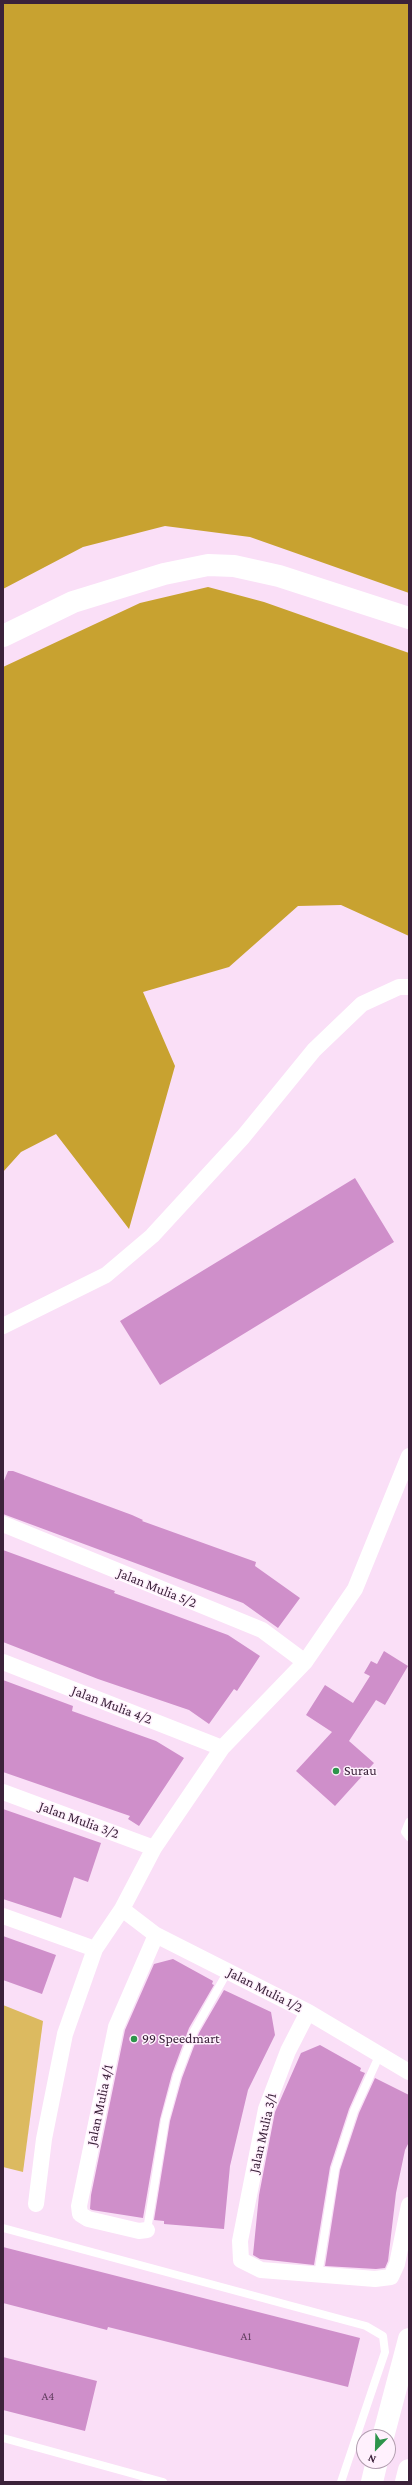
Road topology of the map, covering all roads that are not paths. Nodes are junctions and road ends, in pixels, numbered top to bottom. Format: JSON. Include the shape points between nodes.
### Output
{"nodes":[{"id":1,"x":409,"y":618,"type":"edge"},
{"id":2,"x":3,"y":636,"type":"edge"},
{"id":3,"x":409,"y":986,"type":"edge"},
{"id":4,"x":3,"y":1326,"type":"edge"},
{"id":5,"x":409,"y":1456,"type":"edge"},
{"id":6,"x":3,"y":1524,"type":"edge"},
{"id":7,"x":3,"y":1662,"type":"edge"},
{"id":8,"x":305,"y":1662,"type":"junction"},
{"id":9,"x":222,"y":1748,"type":"junction"},
{"id":10,"x":3,"y":1792,"type":"edge"},
{"id":11,"x":409,"y":1822,"type":"edge"},
{"id":12,"x":409,"y":1837,"type":"edge"},
{"id":13,"x":154,"y":1848,"type":"junction"},
{"id":14,"x":122,"y":1909,"type":"junction"},
{"id":15,"x":3,"y":1916,"type":"edge"},
{"id":16,"x":156,"y":1935,"type":"junction"},
{"id":17,"x":95,"y":1949,"type":"junction"},
{"id":18,"x":228,"y":1971,"type":"junction"},
{"id":19,"x":308,"y":2012,"type":"junction"},
{"id":20,"x":380,"y":2054,"type":"junction"},
{"id":21,"x":409,"y":2072,"type":"edge"},
{"id":22,"x":36,"y":2204,"type":"dead end"},
{"id":23,"x":409,"y":2205,"type":"edge"},
{"id":24,"x":3,"y":2228,"type":"edge"},
{"id":25,"x":147,"y":2230,"type":"joint"},
{"id":26,"x":318,"y":2274,"type":"junction"},
{"id":27,"x":409,"y":2339,"type":"edge"},
{"id":28,"x":385,"y":2429,"type":"edge"},
{"id":29,"x":3,"y":2438,"type":"edge"},
{"id":30,"x":375,"y":2469,"type":"edge"},
{"id":31,"x":409,"y":2470,"type":"edge"},
{"id":32,"x":163,"y":2482,"type":"edge"},
{"id":33,"x":341,"y":2482,"type":"edge"},
{"id":34,"x":372,"y":2482,"type":"edge"},
{"id":35,"x":406,"y":2482,"type":"edge"}],
"edges":[{"from":1,"to":2,"type":"street","via":[[280,576],[234,566],[208,565],[164,574],[73,602]]},
{"from":3,"to":4,"type":"street","via":[[399,987],[362,1004],[346,1019],[314,1050],[243,1137],[152,1236],[106,1275]]},
{"from":5,"to":8,"type":"street","via":[[355,1589]]},
{"from":6,"to":8,"type":"street","name":"Jalan Mulia 5/2","via":[[262,1630]]},
{"from":7,"to":9,"type":"street","name":"Jalan Mulia 4/2"},
{"from":8,"to":9,"type":"street"},
{"from":9,"to":13,"type":"street"},
{"from":10,"to":13,"type":"street","name":"Jalan Mulia 3/2"},
{"from":11,"to":12,"type":"lane","via":[[405,1832]]},
{"from":13,"to":14,"type":"street"},
{"from":14,"to":16,"type":"street","name":"Jalan Mulia 1/2"},
{"from":14,"to":17,"type":"street"},
{"from":15,"to":17,"type":"street"},
{"from":16,"to":18,"type":"street","name":"Jalan Mulia 1/2"},
{"from":16,"to":25,"type":"street","name":"Jalan Mulia 4/1","via":[[116,2027],[80,2206],[80,2214],[88,2219],[139,2231]]},
{"from":17,"to":22,"type":"street","via":[[65,2034],[44,2139]]},
{"from":18,"to":19,"type":"street","name":"Jalan Mulia 1/2"},
{"from":18,"to":25,"type":"lane","via":[[194,2031],[177,2076],[165,2120]]},
{"from":19,"to":20,"type":"street","name":"Jalan Mulia 1/2"},
{"from":19,"to":26,"type":"street","name":"Jalan Mulia 3/1","via":[[288,2051],[266,2109],[240,2241],[241,2260],[261,2270]]},
{"from":20,"to":21,"type":"street","name":"Jalan Mulia 1/2"},
{"from":20,"to":26,"type":"lane","via":[[354,2111],[335,2169]]},
{"from":23,"to":26,"type":"street","via":[[397,2264],[391,2277],[375,2279]]},
{"from":24,"to":33,"type":"lane","via":[[366,2326],[383,2336],[385,2352]]},
{"from":27,"to":28,"type":"street"},
{"from":29,"to":32,"type":"lane"},
{"from":30,"to":34,"type":"street"},
{"from":31,"to":35,"type":"street"}]}
